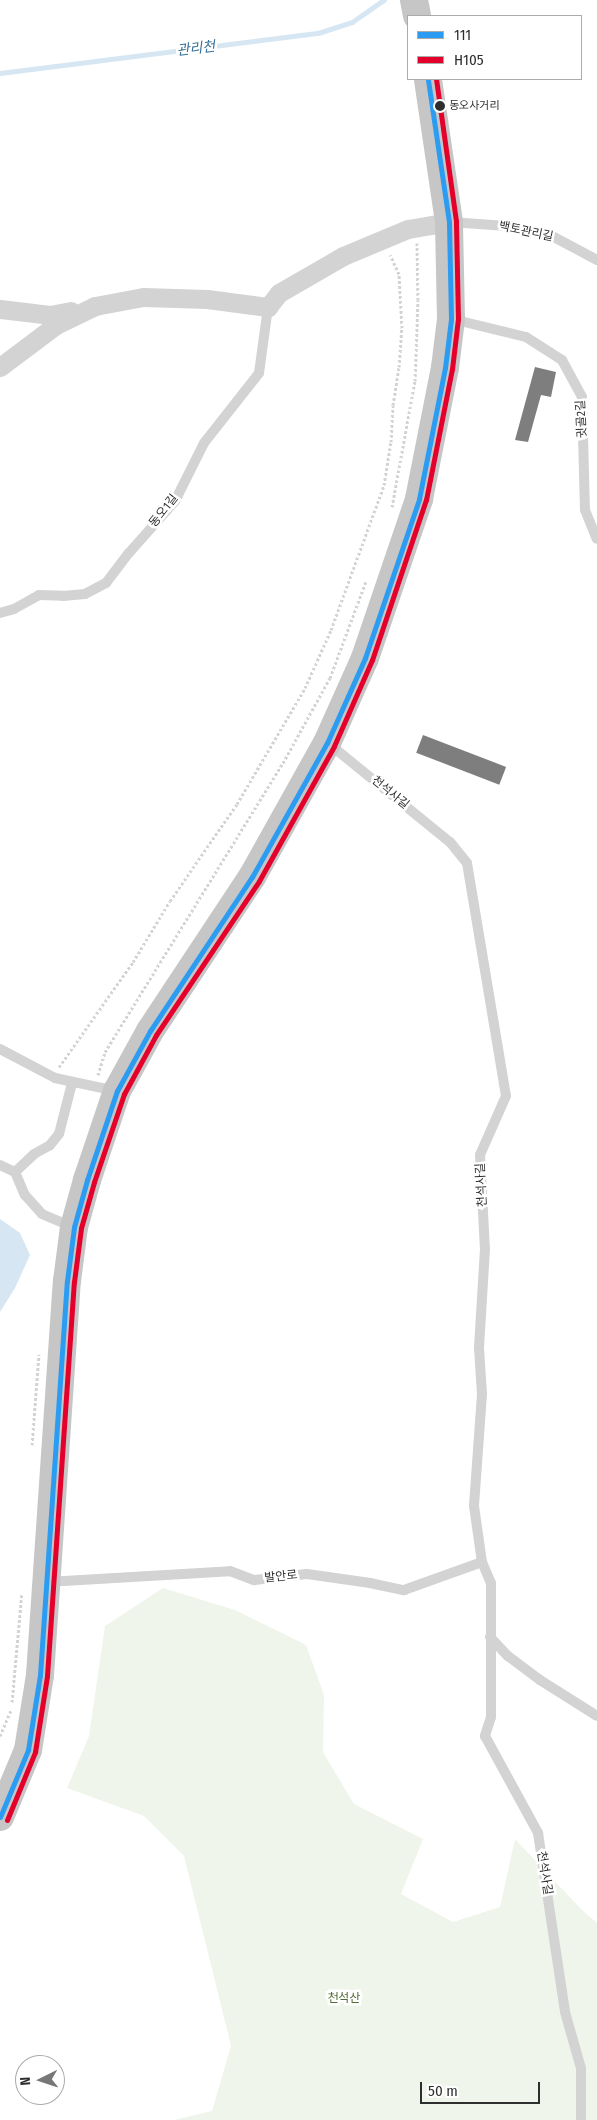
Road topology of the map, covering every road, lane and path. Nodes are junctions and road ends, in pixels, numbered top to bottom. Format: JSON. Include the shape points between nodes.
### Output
{"nodes":[{"id":1,"x":428,"y":80,"type":"edge"},
{"id":2,"x":449,"y":222,"type":"junction"},
{"id":3,"x":378,"y":241,"type":"junction"},
{"id":4,"x":597,"y":260,"type":"edge"},
{"id":5,"x":95,"y":306,"type":"junction"},
{"id":6,"x":268,"y":307,"type":"junction"},
{"id":7,"x":0,"y":309,"type":"edge"},
{"id":8,"x":451,"y":319,"type":"junction"},
{"id":9,"x":0,"y":367,"type":"edge"},
{"id":10,"x":597,"y":539,"type":"edge"},
{"id":11,"x":0,"y":613,"type":"edge"},
{"id":12,"x":327,"y":743,"type":"junction"},
{"id":13,"x":0,"y":1049,"type":"edge"},
{"id":14,"x":55,"y":1078,"type":"junction"},
{"id":15,"x":72,"y":1083,"type":"junction"},
{"id":16,"x":117,"y":1091,"type":"junction"},
{"id":17,"x":0,"y":1165,"type":"edge"},
{"id":18,"x":14,"y":1172,"type":"junction"},
{"id":19,"x":74,"y":1227,"type":"junction"},
{"id":20,"x":482,"y":1562,"type":"junction"},
{"id":21,"x":46,"y":1582,"type":"junction"},
{"id":22,"x":490,"y":1637,"type":"junction"},
{"id":23,"x":597,"y":1716,"type":"edge"},
{"id":24,"x":0,"y":1817,"type":"edge"},
{"id":25,"x":581,"y":2120,"type":"edge"}],
"edges":[{"from":1,"to":2,"type":"main road"},
{"from":2,"to":3,"type":"street","via":[[408,229]]},
{"from":2,"to":4,"type":"lane","name":"백토관리길","via":[[507,226],[552,236]]},
{"from":2,"to":8,"type":"main road"},
{"from":3,"to":6,"type":"street","via":[[343,256],[279,293]]},
{"from":3,"to":14,"type":"path","via":[[399,274],[402,328],[400,367],[392,405],[391,442],[384,485],[331,630],[305,688],[238,804],[170,900],[133,962],[58,1067]]},
{"from":5,"to":6,"type":"street","via":[[143,297],[207,299]]},
{"from":5,"to":7,"type":"street","via":[[50,315]]},
{"from":5,"to":9,"type":"street","via":[[56,324]]},
{"from":6,"to":11,"type":"lane","name":"동오1길","via":[[259,373],[204,443],[175,501],[106,583],[85,594],[39,595]]},
{"from":8,"to":10,"type":"lane","name":"귓골2길","via":[[526,337],[562,360],[582,397],[585,510]]},
{"from":8,"to":12,"type":"main road","via":[[446,368],[419,499],[365,658]]},
{"from":12,"to":16,"type":"main road","via":[[252,877],[150,1031]]},
{"from":12,"to":20,"type":"lane","name":"천석사길","via":[[450,842],[467,863],[506,1096],[480,1155],[485,1249],[479,1348],[482,1394],[474,1506]]},
{"from":13,"to":14,"type":"lane"},
{"from":14,"to":15,"type":"lane"},
{"from":15,"to":16,"type":"lane"},
{"from":15,"to":18,"type":"lane","via":[[58,1134],[50,1145]]},
{"from":16,"to":19,"type":"main road"},
{"from":17,"to":18,"type":"lane"},
{"from":18,"to":19,"type":"lane","via":[[25,1195],[42,1214]]},
{"from":19,"to":21,"type":"main road","via":[[62,1341]]},
{"from":20,"to":21,"type":"lane","name":"발안로","via":[[404,1590],[307,1574],[254,1580],[230,1571]]},
{"from":20,"to":22,"type":"lane","name":"천석사길","via":[[491,1583]]},
{"from":21,"to":24,"type":"main road","via":[[40,1675],[28,1750]]},
{"from":22,"to":23,"type":"lane","via":[[508,1656],[540,1680]]},
{"from":22,"to":25,"type":"lane","name":"천석사길","via":[[492,1717],[485,1736],[538,1833],[565,2012],[581,2068]]}]}
